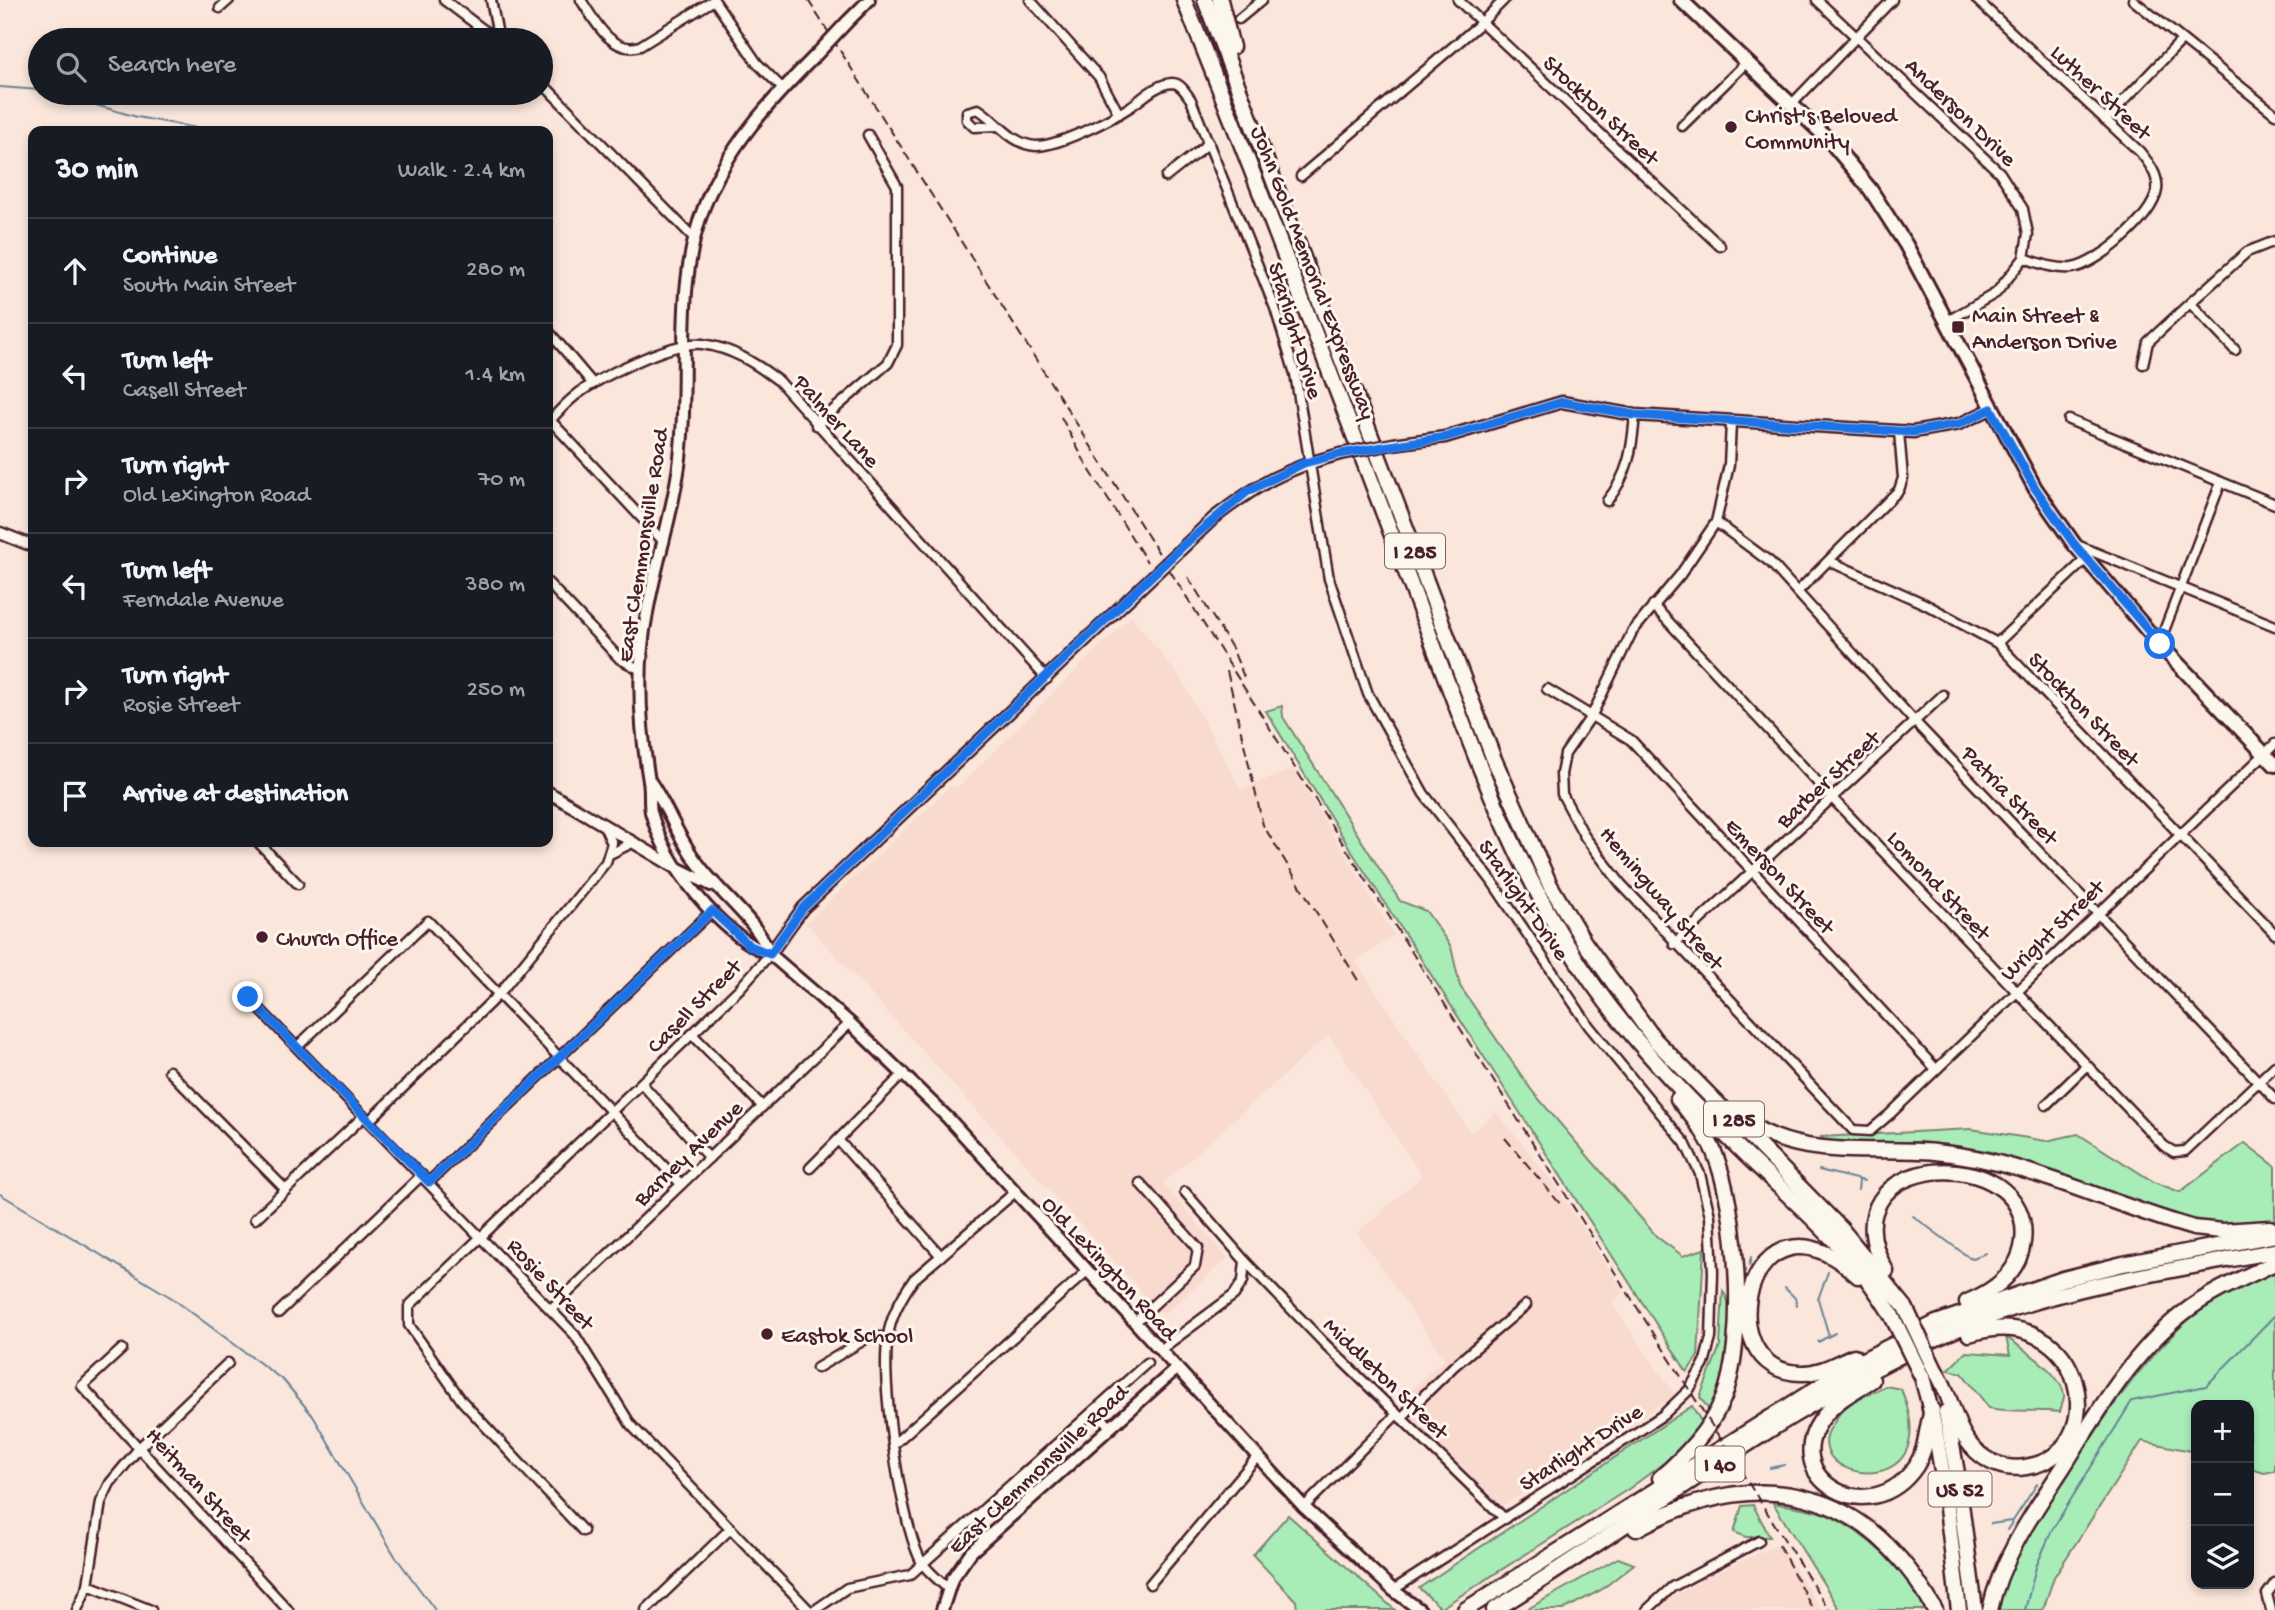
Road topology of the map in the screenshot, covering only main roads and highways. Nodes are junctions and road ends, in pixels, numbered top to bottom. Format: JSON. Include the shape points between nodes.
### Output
{"nodes":[{"id":1,"x":869,"y":0,"type":"edge"},
{"id":2,"x":1175,"y":0,"type":"edge"},
{"id":3,"x":1184,"y":0,"type":"edge"},
{"id":4,"x":1206,"y":0,"type":"edge"},
{"id":5,"x":1220,"y":0,"type":"edge"},
{"id":6,"x":1681,"y":0,"type":"edge"},
{"id":7,"x":1263,"y":152,"type":"junction"},
{"id":8,"x":1258,"y":183,"type":"junction"},
{"id":9,"x":2275,"y":765,"type":"edge"},
{"id":10,"x":649,"y":780,"type":"junction"},
{"id":11,"x":679,"y":869,"type":"junction"},
{"id":12,"x":727,"y":898,"type":"junction"},
{"id":13,"x":770,"y":954,"type":"junction"},
{"id":14,"x":1619,"y":1019,"type":"junction"},
{"id":15,"x":1686,"y":1071,"type":"junction"},
{"id":16,"x":2275,"y":1227,"type":"edge"},
{"id":17,"x":2275,"y":1235,"type":"edge"},
{"id":18,"x":2275,"y":1251,"type":"edge"},
{"id":19,"x":2275,"y":1263,"type":"edge"},
{"id":20,"x":1888,"y":1294,"type":"junction"},
{"id":21,"x":1936,"y":1323,"type":"junction"},
{"id":22,"x":1947,"y":1334,"type":"junction"},
{"id":23,"x":1876,"y":1352,"type":"junction"},
{"id":24,"x":1886,"y":1365,"type":"junction"},
{"id":25,"x":1177,"y":1368,"type":"junction"},
{"id":26,"x":1936,"y":1370,"type":"junction"},
{"id":27,"x":1932,"y":1410,"type":"junction"},
{"id":28,"x":1624,"y":1509,"type":"junction"},
{"id":29,"x":1558,"y":1571,"type":"junction"},
{"id":30,"x":942,"y":1610,"type":"edge"},
{"id":31,"x":1420,"y":1610,"type":"edge"},
{"id":32,"x":1465,"y":1610,"type":"edge"},
{"id":33,"x":1494,"y":1610,"type":"edge"},
{"id":34,"x":1935,"y":1610,"type":"edge"},
{"id":35,"x":1959,"y":1610,"type":"edge"},
{"id":36,"x":1975,"y":1610,"type":"edge"},
{"id":37,"x":1990,"y":1610,"type":"edge"}],
"edges":[{"from":1,"to":10,"type":"main road","name":"East Clemmonsville Road","bridge":true,"via":[[782,88],[745,134],[721,169],[694,238],[682,345],[681,456],[646,614],[641,670]]},
{"from":2,"to":8,"type":"highway"},
{"from":3,"to":8,"type":"highway","name":"John Gold Memorial Expressway","number":"I 285"},
{"from":4,"to":7,"type":"highway","name":"John Gold Memorial Expressway","number":"I 285"},
{"from":5,"to":7,"type":"highway"},
{"from":6,"to":9,"type":"main road","via":[[1844,156],[1890,217],[2035,488],[2085,560]]},
{"from":7,"to":15,"type":"highway","name":"John Gold Memorial Expressway","number":"I 285","via":[[1520,822],[1550,885],[1620,996]]},
{"from":8,"to":14,"type":"highway","name":"John Gold Memorial Expressway","number":"I 285","via":[[1514,849],[1568,946]]},
{"from":10,"to":11,"type":"main road","name":"East Clemmonsville Road","via":[[655,825]]},
{"from":10,"to":12,"type":"main road","name":"East Clemmonsville Road","via":[[689,851]]},
{"from":11,"to":12,"type":"main road"},
{"from":11,"to":13,"type":"main road","name":"Old Lexington Road","via":[[712,911],[750,946]]},
{"from":12,"to":13,"type":"main road","name":"Old Lexington Road","via":[[763,936]]},
{"from":13,"to":25,"type":"main road","name":"Old Lexington Road","via":[[904,1073]]},
{"from":14,"to":20,"type":"highway","name":"John Gold Memorial Expressway","number":"I 285","via":[[1699,1110]]},
{"from":14,"to":28,"type":"highway","via":[[1713,1150],[1727,1191],[1736,1306],[1731,1371],[1711,1422],[1683,1457]]},
{"from":15,"to":16,"type":"highway","via":[[1744,1120],[1789,1141],[1835,1151],[1978,1157],[2194,1228]]},
{"from":15,"to":20,"type":"highway","name":"John Gold Memorial Expressway","number":"I 285","via":[[1842,1230]]},
{"from":17,"to":21,"type":"highway","number":"I 40","via":[[2075,1276]]},
{"from":18,"to":22,"type":"highway","number":"I 40","via":[[2063,1294]]},
{"from":19,"to":37,"type":"highway","via":[[2202,1299],[2155,1339],[2104,1402],[2020,1534],[1995,1584]]},
{"from":20,"to":21,"type":"highway","via":[[1873,1225],[1878,1208],[1895,1185],[1920,1172],[1951,1170],[2002,1190],[2022,1225],[2017,1262],[1997,1286],[1946,1310]]},
{"from":20,"to":23,"type":"highway","via":[[1873,1294],[1855,1273],[1833,1258],[1795,1248],[1779,1252],[1760,1267],[1747,1303],[1756,1345],[1768,1360],[1784,1369],[1808,1373]]},
{"from":20,"to":26,"type":"highway","name":"John Gold Memorial Expressway","number":"I 285","bridge":true,"via":[[1905,1307]]},
{"from":20,"to":27,"type":"highway","name":"John Gold Memorial Expressway","number":"I 285","bridge":true,"via":[[1891,1314],[1922,1377]]},
{"from":21,"to":23,"type":"highway","number":"I 40"},
{"from":22,"to":24,"type":"highway","number":"I 40"},
{"from":22,"to":26,"type":"highway","via":[[1965,1336],[2009,1328],[2047,1341],[2068,1364],[2076,1384],[2073,1427],[2057,1451],[2040,1463],[2012,1468],[1994,1464],[1964,1437]]},
{"from":23,"to":28,"type":"highway","number":"I 40"},
{"from":24,"to":27,"type":"highway","via":[[1875,1379],[1832,1407],[1816,1427],[1811,1456],[1823,1482],[1840,1494],[1860,1498],[1894,1487],[1921,1456]]},
{"from":24,"to":29,"type":"highway","number":"I 40","via":[[1826,1394]]},
{"from":25,"to":30,"type":"main road","name":"East Clemmonsville Road","via":[[984,1539],[960,1566],[947,1588]]},
{"from":25,"to":31,"type":"main road","name":"Old Lexington Road","via":[[1304,1507]]},
{"from":26,"to":36,"type":"highway","name":"John Gold Memorial Expressway","number":"US 52","via":[[1957,1472]]},
{"from":27,"to":35,"type":"highway","name":"John Gold Memorial Expressway","number":"US 52"},
{"from":28,"to":32,"type":"highway","number":"I 40"},
{"from":29,"to":33,"type":"highway","number":"I 40"},
{"from":29,"to":34,"type":"highway","via":[[1699,1501],[1761,1490],[1786,1492],[1839,1511],[1862,1526],[1888,1547]]}]}
